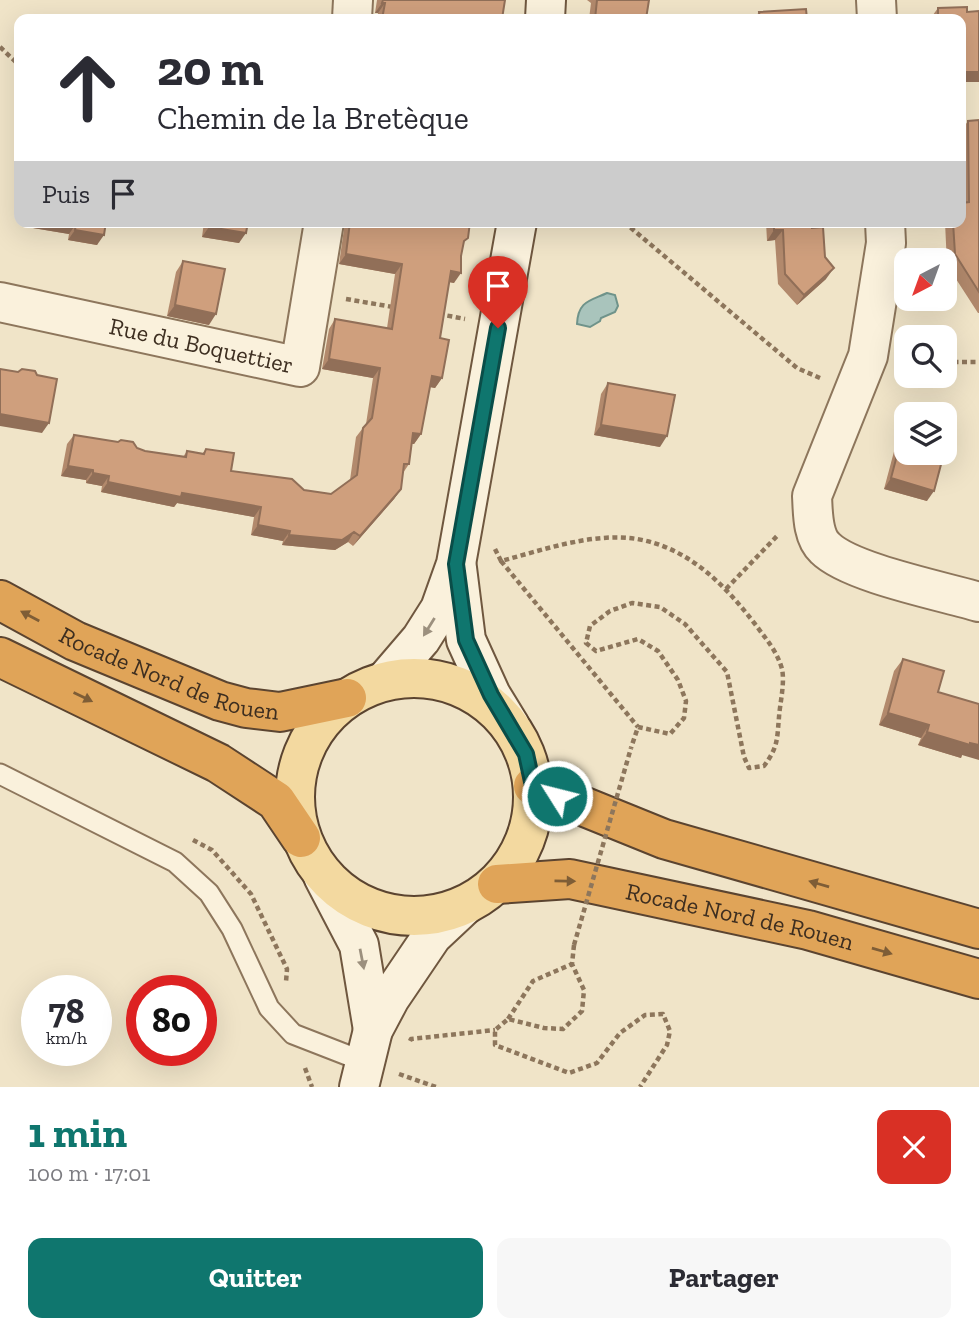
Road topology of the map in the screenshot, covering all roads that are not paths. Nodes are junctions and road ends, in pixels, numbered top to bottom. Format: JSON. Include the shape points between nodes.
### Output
{"nodes":[{"id":1,"x":323,"y":228,"type":"edge"},
{"id":2,"x":515,"y":228,"type":"edge"},
{"id":3,"x":885,"y":228,"type":"edge"},
{"id":4,"x":0,"y":302,"type":"edge"},
{"id":5,"x":456,"y":564,"type":"junction"},
{"id":6,"x":0,"y":600,"type":"edge"},
{"id":7,"x":979,"y":602,"type":"edge"},
{"id":8,"x":0,"y":657,"type":"edge"},
{"id":9,"x":384,"y":681,"type":"junction"},
{"id":10,"x":347,"y":698,"type":"junction"},
{"id":11,"x":510,"y":726,"type":"junction"},
{"id":12,"x":0,"y":774,"type":"edge"},
{"id":13,"x":533,"y":786,"type":"junction"},
{"id":14,"x":301,"y":838,"type":"junction"},
{"id":15,"x":323,"y":876,"type":"junction"},
{"id":16,"x":497,"y":884,"type":"junction"},
{"id":17,"x":464,"y":906,"type":"junction"},
{"id":18,"x":979,"y":929,"type":"edge"},
{"id":19,"x":979,"y":979,"type":"edge"},
{"id":20,"x":373,"y":1065,"type":"edge"}],
"edges":[{"from":1,"to":4,"type":"street","name":"Rue du Boquettier","via":[[300,367]]},
{"from":2,"to":5,"type":"street"},
{"from":3,"to":7,"type":"street","via":[[867,356],[812,496],[813,520],[823,547],[849,565]]},
{"from":5,"to":9,"type":"street","one_way":true,"via":[[440,609]]},
{"from":5,"to":11,"type":"street","via":[[466,640]]},
{"from":10,"to":6,"type":"highway","name":"Rocade Nord de Rouen","one_way":true,"via":[[280,712],[220,701],[75,640]]},
{"from":8,"to":14,"type":"highway","name":"Rocade Nord de Rouen","one_way":true,"via":[[218,763],[276,802]]},
{"from":9,"to":10,"type":"main road"},
{"from":9,"to":11,"type":"main road","via":[[431,679],[464,690],[475,694]]},
{"from":10,"to":14,"type":"main road","via":[[318,725],[300,760],[294,799]]},
{"from":11,"to":13,"type":"main road","via":[[526,754]]},
{"from":12,"to":20,"type":"lane","via":[[175,862],[209,892],[269,1008],[292,1034]]},
{"from":13,"to":16,"type":"main road","via":[[526,839]]},
{"from":18,"to":13,"type":"highway","name":"Rocade Nord de Rouen","one_way":true,"via":[[664,839]]},
{"from":14,"to":15,"type":"main road"},
{"from":15,"to":17,"type":"main road","via":[[352,901],[388,915],[427,917]]},
{"from":15,"to":20,"type":"street","one_way":true,"via":[[359,946],[369,998]]},
{"from":16,"to":17,"type":"main road"},
{"from":16,"to":19,"type":"highway","name":"Rocade Nord de Rouen","one_way":true,"via":[[570,879],[808,930]]},
{"from":17,"to":20,"type":"street","via":[[432,936],[390,998]]}]}
